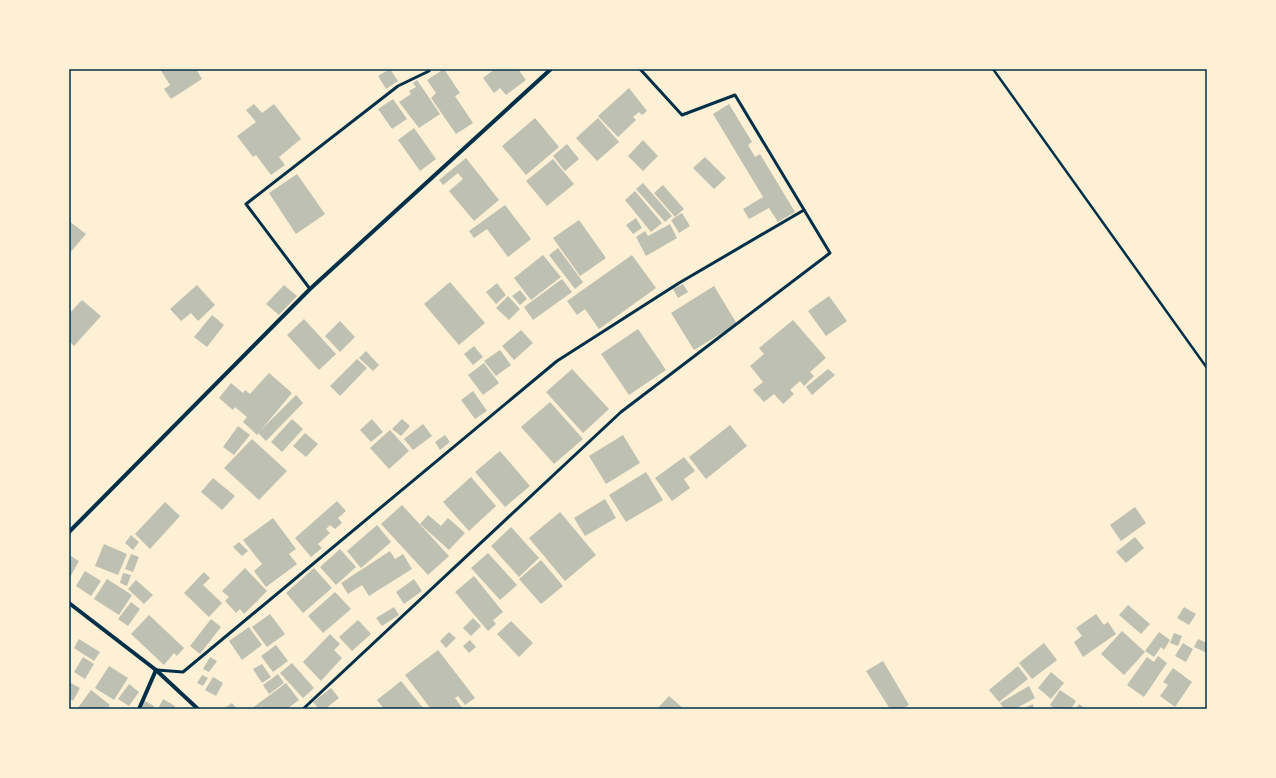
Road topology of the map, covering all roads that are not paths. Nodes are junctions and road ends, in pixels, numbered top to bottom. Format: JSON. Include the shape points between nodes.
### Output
{"nodes":[{"id":1,"x":551,"y":69,"type":"edge"},
{"id":2,"x":640,"y":69,"type":"edge"},
{"id":3,"x":429,"y":71,"type":"dead end"},
{"id":4,"x":804,"y":210,"type":"junction"},
{"id":5,"x":310,"y":289,"type":"junction"},
{"id":6,"x":69,"y":532,"type":"edge"},
{"id":7,"x":69,"y":603,"type":"edge"},
{"id":8,"x":156,"y":670,"type":"junction"},
{"id":9,"x":138,"y":709,"type":"edge"},
{"id":10,"x":198,"y":709,"type":"edge"},
{"id":11,"x":303,"y":709,"type":"edge"}],
"edges":[{"from":1,"to":5,"type":"street"},
{"from":2,"to":4,"type":"lane","via":[[682,115],[735,95]]},
{"from":3,"to":5,"type":"lane","via":[[398,86],[246,204]]},
{"from":4,"to":8,"type":"lane","via":[[679,283],[557,361],[183,672]]},
{"from":4,"to":11,"type":"lane","via":[[830,254],[621,412]]},
{"from":5,"to":6,"type":"street"},
{"from":7,"to":8,"type":"street"},
{"from":8,"to":9,"type":"street"},
{"from":8,"to":10,"type":"street"}]}
